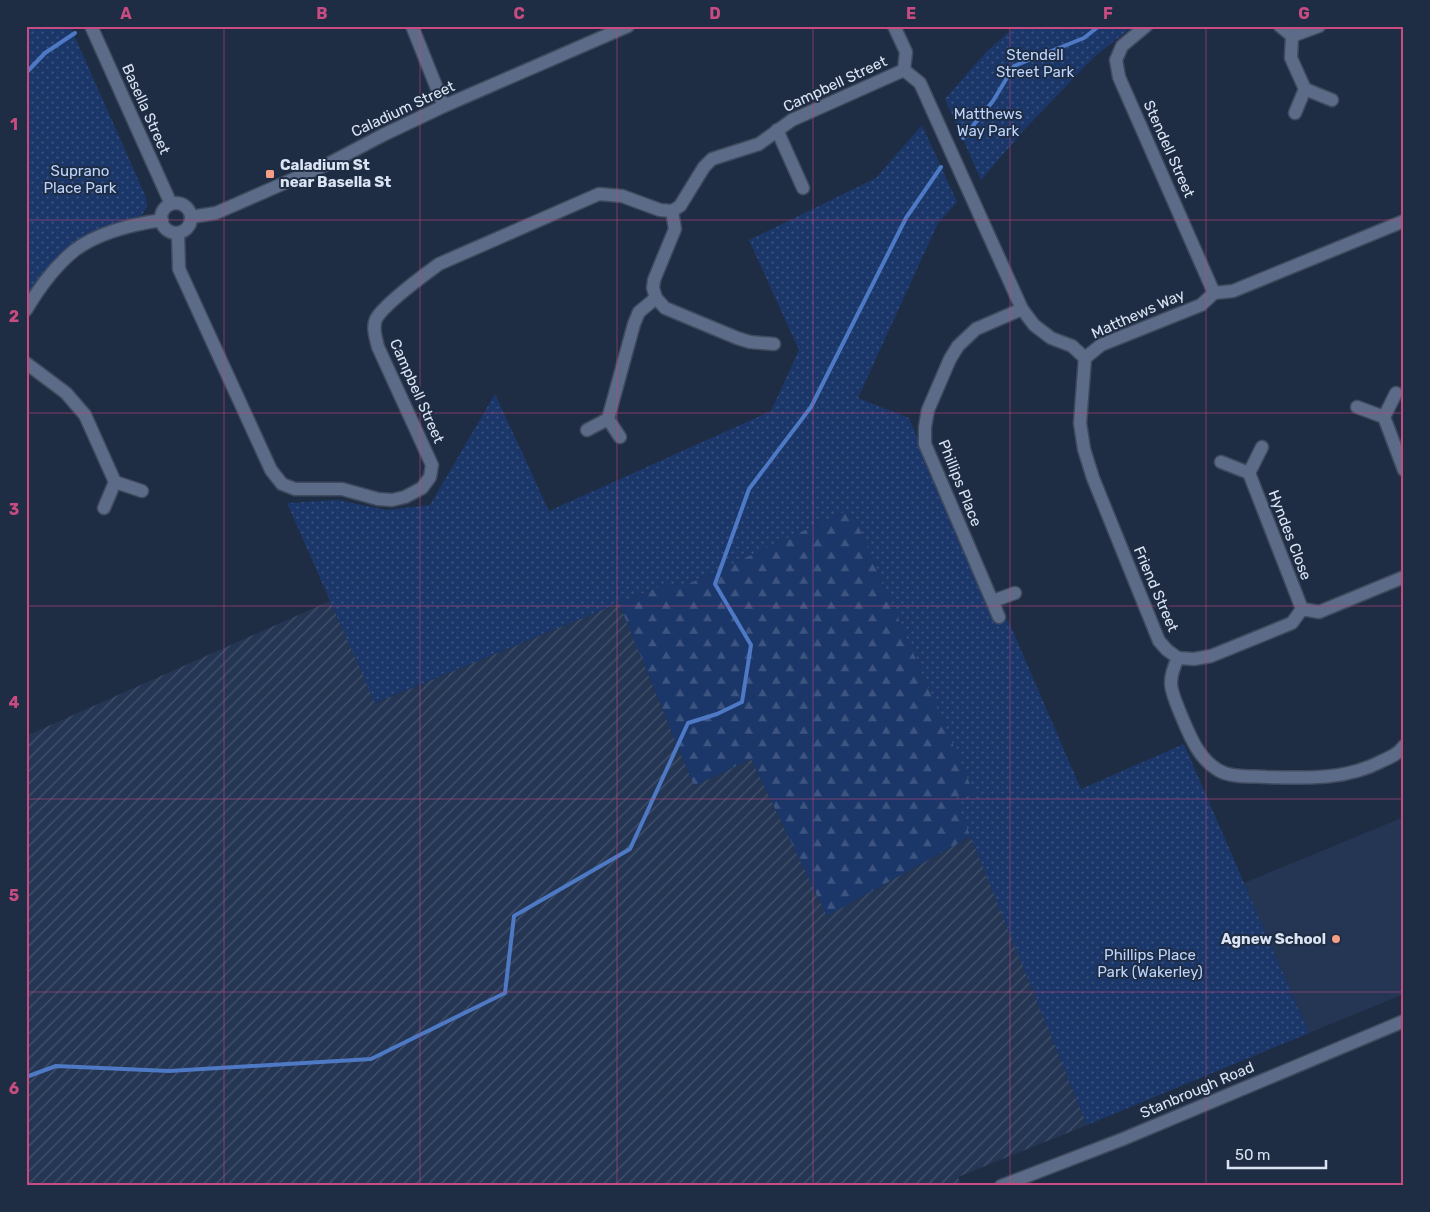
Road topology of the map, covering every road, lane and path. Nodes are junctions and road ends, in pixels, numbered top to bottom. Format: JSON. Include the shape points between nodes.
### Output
{"nodes":[{"id":1,"x":91,"y":26,"type":"edge"},
{"id":2,"x":412,"y":26,"type":"edge"},
{"id":3,"x":628,"y":26,"type":"edge"},
{"id":4,"x":894,"y":26,"type":"edge"},
{"id":5,"x":1146,"y":26,"type":"edge"},
{"id":6,"x":1280,"y":26,"type":"edge"},
{"id":7,"x":1319,"y":26,"type":"edge"},
{"id":8,"x":1292,"y":36,"type":"junction"},
{"id":9,"x":904,"y":70,"type":"junction"},
{"id":10,"x":1304,"y":88,"type":"junction"},
{"id":11,"x":1332,"y":100,"type":"dead end"},
{"id":12,"x":444,"y":106,"type":"junction"},
{"id":13,"x":1295,"y":113,"type":"dead end"},
{"id":14,"x":777,"y":130,"type":"junction"},
{"id":15,"x":803,"y":188,"type":"dead end"},
{"id":16,"x":171,"y":204,"type":"junction"},
{"id":17,"x":672,"y":212,"type":"junction"},
{"id":18,"x":191,"y":217,"type":"junction"},
{"id":19,"x":162,"y":220,"type":"junction"},
{"id":20,"x":1404,"y":221,"type":"edge"},
{"id":21,"x":178,"y":233,"type":"junction"},
{"id":22,"x":1214,"y":293,"type":"junction"},
{"id":23,"x":656,"y":298,"type":"junction"},
{"id":24,"x":26,"y":310,"type":"edge"},
{"id":25,"x":1022,"y":310,"type":"junction"},
{"id":26,"x":774,"y":344,"type":"dead end"},
{"id":27,"x":1085,"y":358,"type":"junction"},
{"id":28,"x":26,"y":363,"type":"edge"},
{"id":29,"x":1396,"y":393,"type":"dead end"},
{"id":30,"x":1357,"y":407,"type":"dead end"},
{"id":31,"x":1384,"y":418,"type":"junction"},
{"id":32,"x":608,"y":419,"type":"junction"},
{"id":33,"x":587,"y":430,"type":"dead end"},
{"id":34,"x":620,"y":437,"type":"dead end"},
{"id":35,"x":1262,"y":447,"type":"dead end"},
{"id":36,"x":1221,"y":462,"type":"dead end"},
{"id":37,"x":1404,"y":470,"type":"edge"},
{"id":38,"x":1249,"y":473,"type":"junction"},
{"id":39,"x":115,"y":482,"type":"junction"},
{"id":40,"x":142,"y":492,"type":"dead end"},
{"id":41,"x":104,"y":508,"type":"dead end"},
{"id":42,"x":1404,"y":577,"type":"edge"},
{"id":43,"x":1015,"y":593,"type":"dead end"},
{"id":44,"x":993,"y":601,"type":"junction"},
{"id":45,"x":1302,"y":609,"type":"junction"},
{"id":46,"x":999,"y":617,"type":"dead end"},
{"id":47,"x":1178,"y":658,"type":"junction"},
{"id":48,"x":1404,"y":746,"type":"edge"},
{"id":49,"x":1404,"y":1021,"type":"edge"},
{"id":50,"x":1001,"y":1186,"type":"edge"}],
"edges":[{"from":1,"to":16,"type":"street","name":"Basella Street"},
{"from":2,"to":12,"type":"street"},
{"from":3,"to":12,"type":"street","name":"Caladium Street"},
{"from":4,"to":9,"type":"street","via":[[906,52]]},
{"from":5,"to":22,"type":"street","name":"Stendell Street","via":[[1122,46],[1116,60],[1119,76]]},
{"from":6,"to":8,"type":"street"},
{"from":7,"to":8,"type":"street"},
{"from":8,"to":10,"type":"street","via":[[1291,58]]},
{"from":9,"to":14,"type":"street","name":"Campbell Street","via":[[792,120]]},
{"from":9,"to":25,"type":"street","name":"Matthews Way","via":[[920,83]]},
{"from":10,"to":11,"type":"street"},
{"from":10,"to":13,"type":"street"},
{"from":12,"to":18,"type":"street","name":"Caladium Street","via":[[330,163],[216,213]]},
{"from":14,"to":15,"type":"street"},
{"from":14,"to":17,"type":"street","name":"Campbell Street","via":[[759,144],[712,159],[680,206]]},
{"from":16,"to":18,"type":"street","via":[[182,205]]},
{"from":16,"to":19,"type":"street","via":[[164,210]]},
{"from":17,"to":21,"type":"street","name":"Campbell Street","via":[[622,196],[599,194],[439,264],[383,310],[376,321],[374,333],[378,346],[432,465],[430,476],[422,488],[392,500],[342,489],[295,489],[282,484],[271,470],[179,269]]},
{"from":17,"to":23,"type":"street","via":[[675,229],[654,280]]},
{"from":18,"to":21,"type":"street","via":[[188,226]]},
{"from":19,"to":21,"type":"street","via":[[168,230]]},
{"from":19,"to":24,"type":"street","via":[[109,233],[75,250],[46,279]]},
{"from":20,"to":22,"type":"street","name":"Matthews Way","via":[[1233,291]]},
{"from":22,"to":27,"type":"street","name":"Matthews Way","via":[[1201,305],[1101,345]]},
{"from":23,"to":26,"type":"street","via":[[665,308],[737,338]]},
{"from":23,"to":32,"type":"street","via":[[639,312],[634,324]]},
{"from":25,"to":27,"type":"street","name":"Matthews Way","via":[[1051,338],[1072,346]]},
{"from":25,"to":44,"type":"street","name":"Phillips Place","via":[[976,328],[958,346],[928,410],[925,427],[925,444]]},
{"from":27,"to":47,"type":"street","name":"Friend Street","via":[[1080,423],[1093,478],[1159,641]]},
{"from":28,"to":39,"type":"street","via":[[66,393],[85,415]]},
{"from":29,"to":31,"type":"street"},
{"from":30,"to":31,"type":"street"},
{"from":31,"to":37,"type":"street"},
{"from":32,"to":33,"type":"street"},
{"from":32,"to":34,"type":"street"},
{"from":35,"to":38,"type":"street"},
{"from":36,"to":38,"type":"street"},
{"from":38,"to":45,"type":"street","name":"Hyndes Close"},
{"from":39,"to":40,"type":"street"},
{"from":39,"to":41,"type":"street"},
{"from":42,"to":45,"type":"street","via":[[1319,612]]},
{"from":43,"to":44,"type":"street"},
{"from":44,"to":46,"type":"street","name":"Phillips Place"},
{"from":45,"to":47,"type":"street","via":[[1292,623],[1211,656]]},
{"from":47,"to":48,"type":"street","via":[[1171,673],[1171,690],[1193,743],[1205,760],[1220,772],[1241,776],[1313,778],[1343,775],[1373,766],[1398,753]]},
{"from":49,"to":50,"type":"street","name":"Stanbrough Road"}]}
